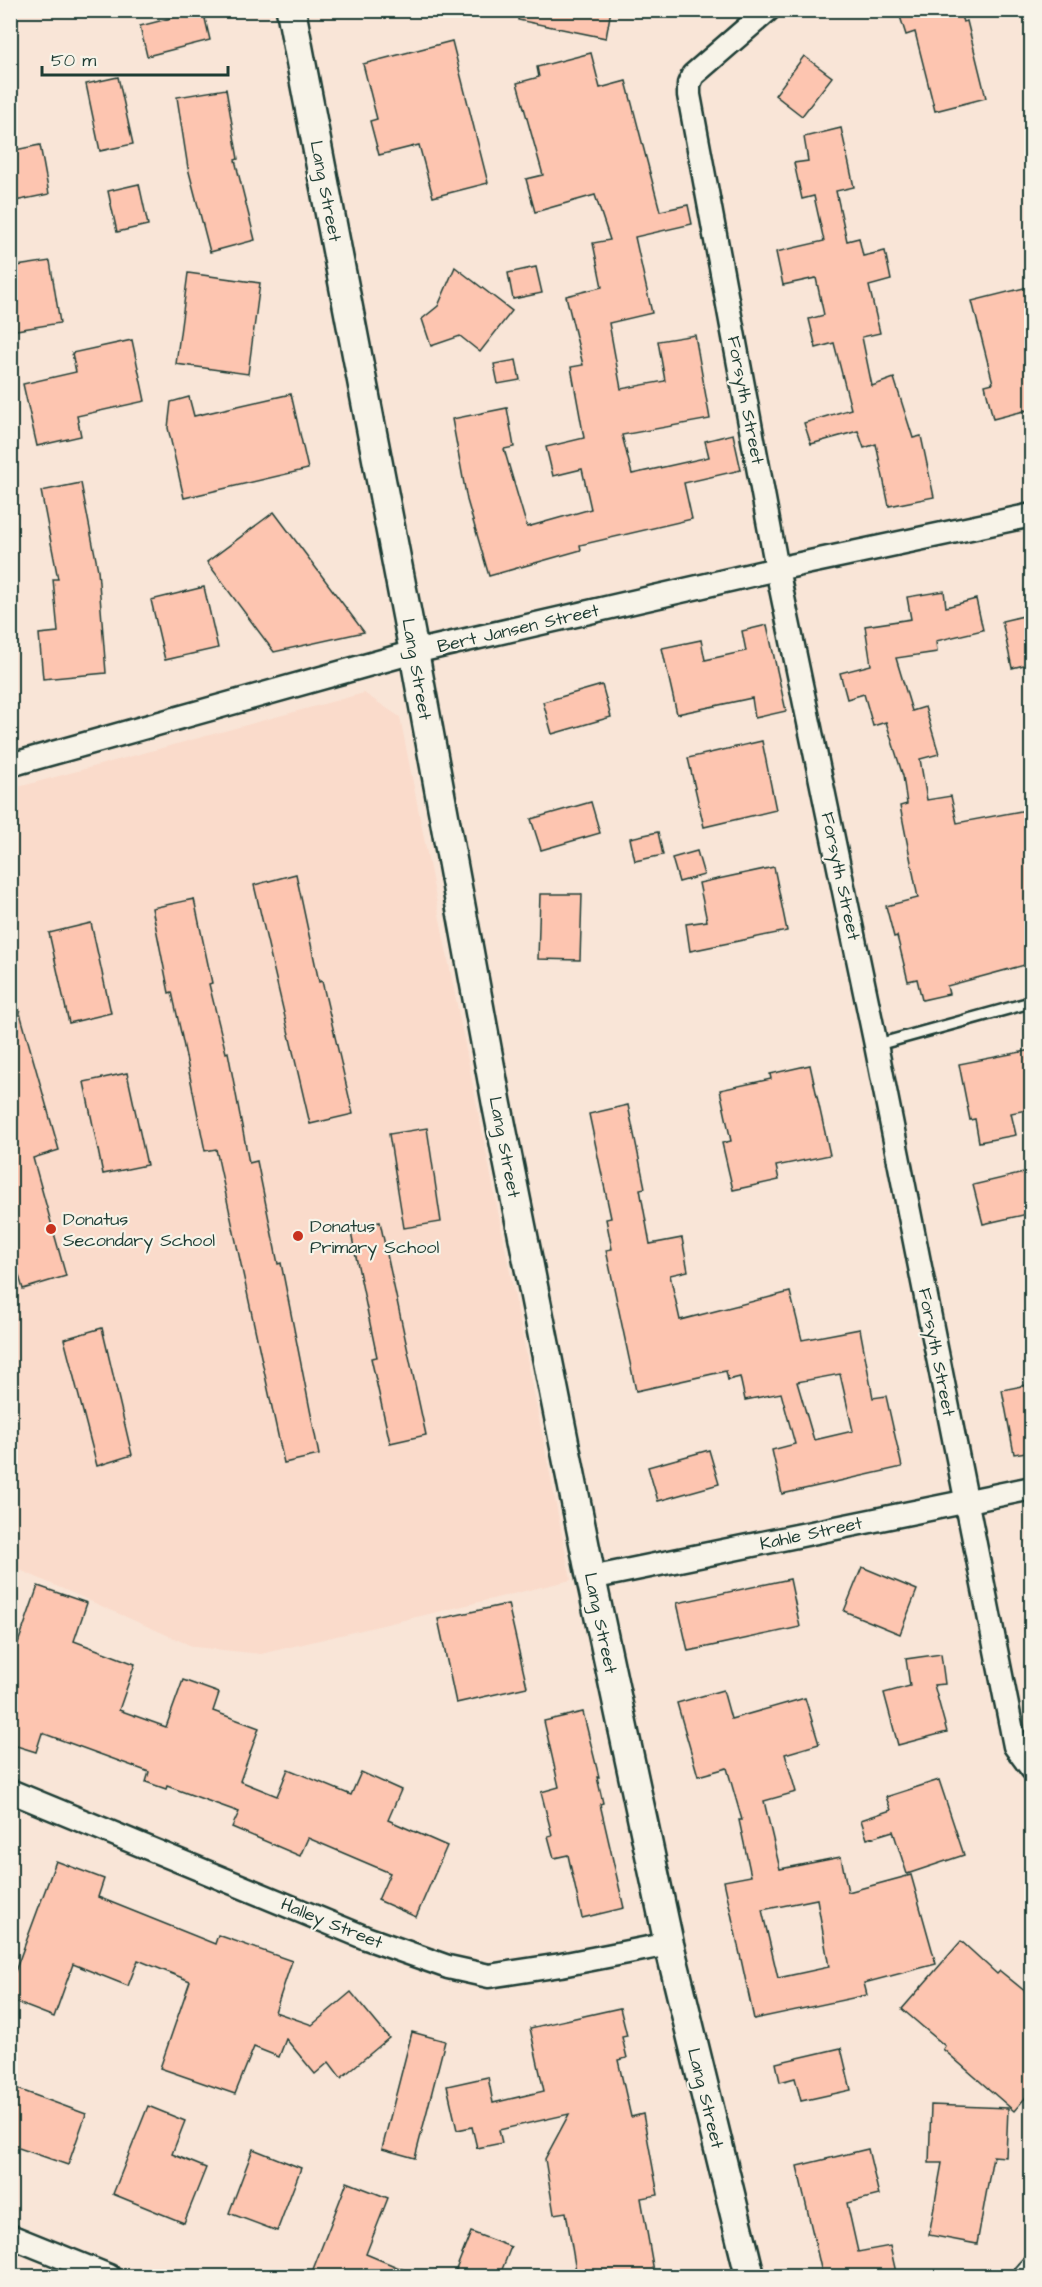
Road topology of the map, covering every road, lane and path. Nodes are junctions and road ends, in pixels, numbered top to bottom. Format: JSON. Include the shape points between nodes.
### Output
{"nodes":[{"id":1,"x":291,"y":10,"type":"edge"},
{"id":2,"x":768,"y":10,"type":"edge"},
{"id":3,"x":1032,"y":516,"type":"edge"},
{"id":4,"x":777,"y":569,"type":"junction"},
{"id":5,"x":414,"y":652,"type":"junction"},
{"id":6,"x":10,"y":765,"type":"edge"},
{"id":7,"x":1032,"y":1002,"type":"edge"},
{"id":8,"x":876,"y":1045,"type":"junction"},
{"id":9,"x":1032,"y":1488,"type":"edge"},
{"id":10,"x":967,"y":1501,"type":"junction"},
{"id":11,"x":591,"y":1578,"type":"junction"},
{"id":12,"x":1032,"y":1769,"type":"edge"},
{"id":13,"x":10,"y":1791,"type":"edge"},
{"id":14,"x":669,"y":1944,"type":"junction"},
{"id":15,"x":10,"y":2236,"type":"edge"},
{"id":16,"x":1032,"y":2267,"type":"edge"},
{"id":17,"x":109,"y":2277,"type":"edge"},
{"id":18,"x":750,"y":2277,"type":"edge"},
{"id":19,"x":1024,"y":2277,"type":"edge"}],
"edges":[{"from":1,"to":5,"type":"street","name":"Lang Street"},
{"from":2,"to":4,"type":"street","name":"Forsyth Street","via":[[693,75],[689,95]]},
{"from":3,"to":4,"type":"street","name":"Bert Jansen Street"},
{"from":4,"to":5,"type":"street","name":"Bert Jansen Street"},
{"from":4,"to":8,"type":"street","name":"Forsyth Street"},
{"from":5,"to":6,"type":"street","name":"Bert Jansen Street"},
{"from":5,"to":11,"type":"street","name":"Lang Street","via":[[496,1105]]},
{"from":7,"to":8,"type":"lane"},
{"from":8,"to":10,"type":"street","name":"Forsyth Street"},
{"from":9,"to":10,"type":"street","name":"Kahle Street"},
{"from":10,"to":11,"type":"street","name":"Kahle Street"},
{"from":10,"to":12,"type":"street","name":"Forsyth Street","via":[[1015,1746]]},
{"from":11,"to":14,"type":"street","name":"Lang Street"},
{"from":13,"to":14,"type":"street","name":"Halley Street","via":[[366,1938],[448,1967],[489,1976]]},
{"from":14,"to":18,"type":"street","name":"Lang Street"},
{"from":15,"to":17,"type":"street"},
{"from":16,"to":19,"type":"street"}]}
